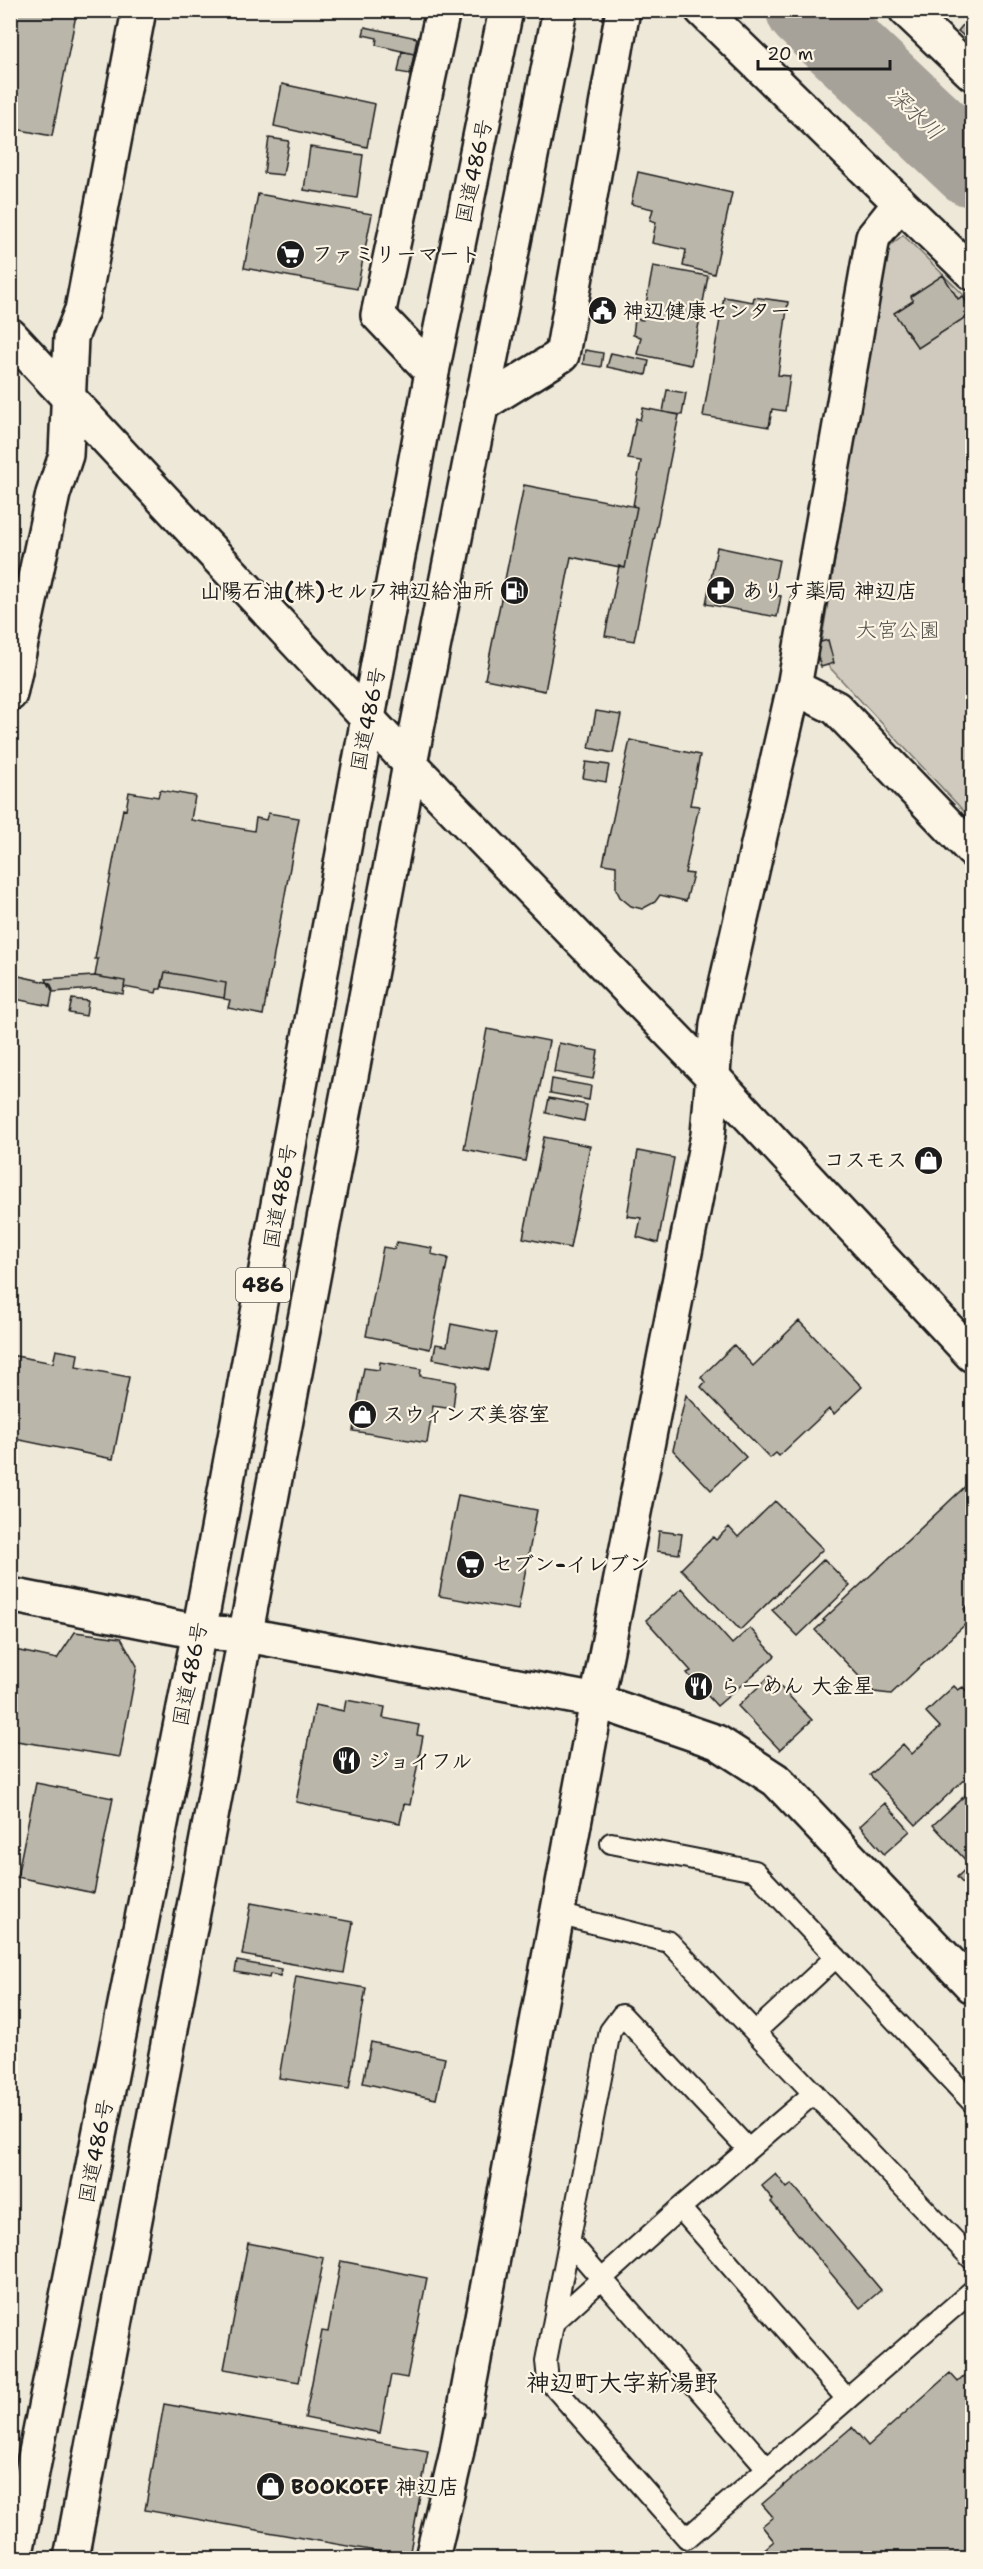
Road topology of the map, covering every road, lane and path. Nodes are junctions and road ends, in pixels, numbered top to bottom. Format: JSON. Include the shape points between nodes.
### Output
{"nodes":[{"id":1,"x":139,"y":10,"type":"edge"},
{"id":2,"x":443,"y":10,"type":"edge"},
{"id":3,"x":506,"y":10,"type":"edge"},
{"id":4,"x":560,"y":10,"type":"edge"},
{"id":5,"x":623,"y":10,"type":"edge"},
{"id":6,"x":702,"y":10,"type":"edge"},
{"id":7,"x":906,"y":10,"type":"edge"},
{"id":8,"x":972,"y":73,"type":"edge"},
{"id":9,"x":900,"y":202,"type":"junction"},
{"id":10,"x":972,"y":273,"type":"edge"},
{"id":11,"x":10,"y":335,"type":"edge"},
{"id":12,"x":432,"y":372,"type":"junction"},
{"id":13,"x":68,"y":396,"type":"junction"},
{"id":14,"x":481,"y":405,"type":"junction"},
{"id":15,"x":794,"y":687,"type":"junction"},
{"id":16,"x":10,"y":694,"type":"edge"},
{"id":17,"x":368,"y":719,"type":"junction"},
{"id":18,"x":410,"y":764,"type":"junction"},
{"id":19,"x":972,"y":850,"type":"edge"},
{"id":20,"x":711,"y":1075,"type":"junction"},
{"id":21,"x":972,"y":1356,"type":"edge"},
{"id":22,"x":10,"y":1594,"type":"edge"},
{"id":23,"x":199,"y":1632,"type":"junction"},
{"id":24,"x":247,"y":1635,"type":"junction"},
{"id":25,"x":597,"y":1701,"type":"junction"},
{"id":26,"x":611,"y":1843,"type":"dead end"},
{"id":27,"x":557,"y":1914,"type":"junction"},
{"id":28,"x":836,"y":1958,"type":"junction"},
{"id":29,"x":972,"y":1986,"type":"edge"},
{"id":30,"x":755,"y":2032,"type":"junction"},
{"id":31,"x":814,"y":2093,"type":"junction"},
{"id":32,"x":972,"y":2102,"type":"edge"},
{"id":33,"x":748,"y":2149,"type":"junction"},
{"id":34,"x":680,"y":2208,"type":"junction"},
{"id":35,"x":569,"y":2241,"type":"junction"},
{"id":36,"x":972,"y":2259,"type":"edge"},
{"id":37,"x":602,"y":2279,"type":"junction"},
{"id":38,"x":972,"y":2290,"type":"edge"},
{"id":39,"x":554,"y":2322,"type":"junction"},
{"id":40,"x":847,"y":2399,"type":"junction"},
{"id":41,"x":767,"y":2469,"type":"junction"},
{"id":42,"x":15,"y":2559,"type":"edge"},
{"id":43,"x":72,"y":2559,"type":"edge"},
{"id":44,"x":432,"y":2559,"type":"edge"}],
"edges":[{"from":1,"to":13,"type":"main road","via":[[82,310],[71,337]]},
{"from":2,"to":12,"type":"main road","via":[[378,315]]},
{"from":3,"to":12,"type":"main road","name":"国道486号","number":"486"},
{"from":4,"to":14,"type":"main road","number":"486"},
{"from":5,"to":14,"type":"main road","via":[[562,355]]},
{"from":6,"to":9,"type":"main road"},
{"from":7,"to":8,"type":"main road"},
{"from":9,"to":10,"type":"main road"},
{"from":9,"to":15,"type":"main road","via":[[873,237]]},
{"from":11,"to":13,"type":"main road"},
{"from":12,"to":17,"type":"main road","name":"国道486号","number":"486"},
{"from":13,"to":16,"type":"main road","via":[[66,455],[52,494]]},
{"from":13,"to":17,"type":"main road"},
{"from":14,"to":18,"type":"main road","number":"486"},
{"from":15,"to":19,"type":"main road","via":[[836,708]]},
{"from":15,"to":20,"type":"main road","via":[[717,1024]]},
{"from":17,"to":18,"type":"main road"},
{"from":17,"to":23,"type":"main road","name":"国道486号","number":"486"},
{"from":18,"to":20,"type":"main road"},
{"from":18,"to":24,"type":"main road","number":"486"},
{"from":20,"to":21,"type":"main road"},
{"from":20,"to":25,"type":"main road","via":[[708,1135]]},
{"from":22,"to":23,"type":"main road"},
{"from":23,"to":24,"type":"main road"},
{"from":23,"to":42,"type":"main road","name":"国道486号","number":"486"},
{"from":24,"to":25,"type":"main road"},
{"from":24,"to":43,"type":"main road","number":"486"},
{"from":25,"to":27,"type":"main road"},
{"from":25,"to":29,"type":"main road","via":[[717,1742],[776,1780]]},
{"from":26,"to":28,"type":"lane","via":[[755,1871]]},
{"from":27,"to":30,"type":"lane","via":[[669,1942]]},
{"from":27,"to":44,"type":"main road","via":[[456,2456]]},
{"from":28,"to":30,"type":"lane"},
{"from":28,"to":32,"type":"lane"},
{"from":30,"to":31,"type":"lane"},
{"from":31,"to":33,"type":"lane"},
{"from":31,"to":36,"type":"lane"},
{"from":33,"to":34,"type":"lane"},
{"from":33,"to":35,"type":"lane","via":[[622,2015],[610,2031]]},
{"from":34,"to":37,"type":"lane"},
{"from":34,"to":40,"type":"lane"},
{"from":35,"to":37,"type":"lane"},
{"from":35,"to":39,"type":"lane"},
{"from":37,"to":39,"type":"lane"},
{"from":37,"to":41,"type":"lane"},
{"from":38,"to":40,"type":"lane"},
{"from":39,"to":41,"type":"lane","via":[[546,2361],[548,2380],[687,2538]]},
{"from":40,"to":41,"type":"lane"}]}
